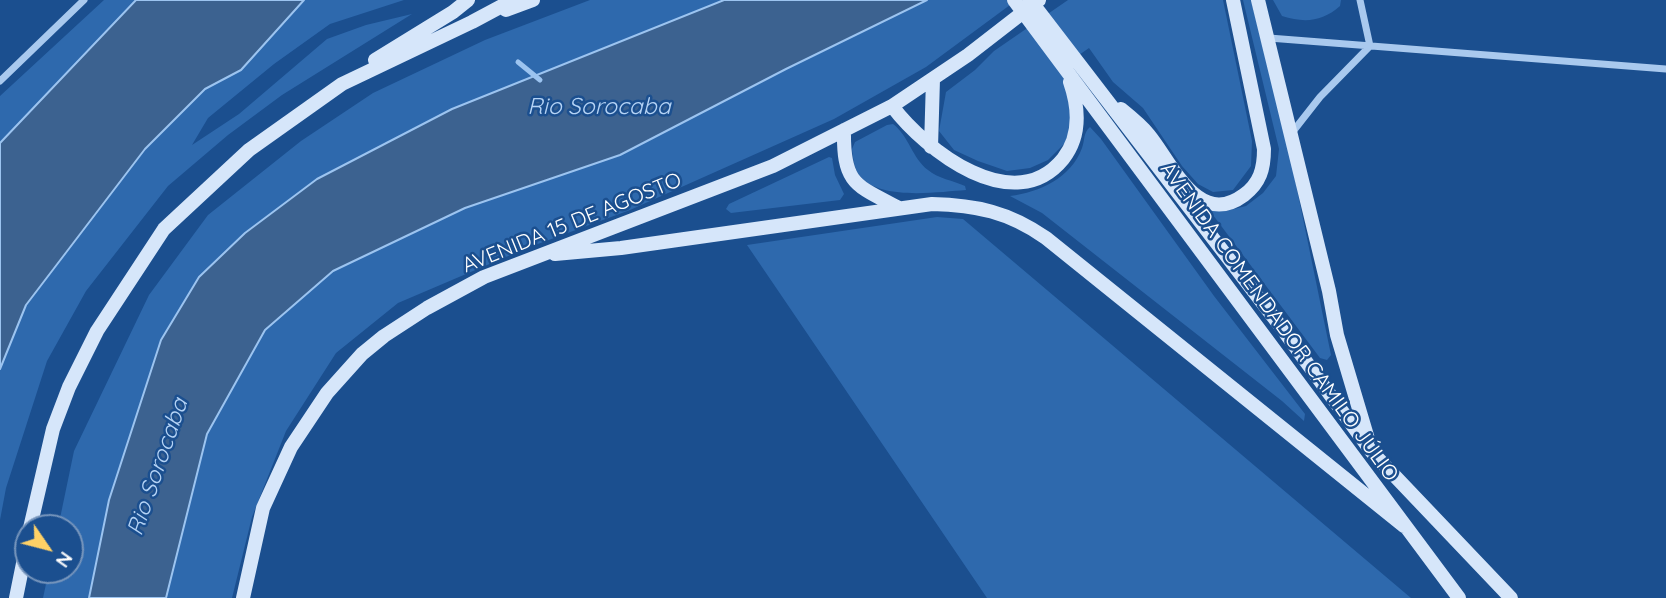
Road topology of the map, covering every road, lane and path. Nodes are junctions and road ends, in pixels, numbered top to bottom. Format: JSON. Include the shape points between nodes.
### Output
{"nodes":[{"id":1,"x":84,"y":0,"type":"edge"},
{"id":2,"x":468,"y":0,"type":"edge"},
{"id":3,"x":513,"y":0,"type":"edge"},
{"id":4,"x":533,"y":0,"type":"edge"},
{"id":5,"x":1014,"y":0,"type":"edge"},
{"id":6,"x":1030,"y":0,"type":"edge"},
{"id":7,"x":1039,"y":0,"type":"edge"},
{"id":8,"x":1233,"y":0,"type":"edge"},
{"id":9,"x":1258,"y":0,"type":"edge"},
{"id":10,"x":1360,"y":0,"type":"edge"},
{"id":11,"x":472,"y":22,"type":"junction"},
{"id":12,"x":1269,"y":38,"type":"junction"},
{"id":13,"x":1370,"y":46,"type":"junction"},
{"id":14,"x":1071,"y":66,"type":"junction"},
{"id":15,"x":1666,"y":69,"type":"edge"},
{"id":16,"x":933,"y":79,"type":"junction"},
{"id":17,"x":0,"y":81,"type":"edge"},
{"id":18,"x":342,"y":84,"type":"junction"},
{"id":19,"x":1100,"y":92,"type":"junction"},
{"id":20,"x":892,"y":106,"type":"junction"},
{"id":21,"x":844,"y":131,"type":"junction"},
{"id":22,"x":1291,"y":135,"type":"junction"},
{"id":23,"x":931,"y":147,"type":"junction"},
{"id":24,"x":900,"y":209,"type":"junction"},
{"id":25,"x":537,"y":256,"type":"junction"},
{"id":26,"x":1371,"y":451,"type":"junction"},
{"id":27,"x":33,"y":514,"type":"edge"},
{"id":28,"x":1404,"y":526,"type":"junction"},
{"id":29,"x":243,"y":598,"type":"edge"},
{"id":30,"x":1459,"y":598,"type":"edge"},
{"id":31,"x":1511,"y":598,"type":"edge"}],
"edges":[{"from":1,"to":17,"type":"street"},
{"from":2,"to":18,"type":"main road"},
{"from":3,"to":11,"type":"main road"},
{"from":4,"to":11,"type":"main road"},
{"from":5,"to":14,"type":"main road"},
{"from":6,"to":14,"type":"main road"},
{"from":7,"to":16,"type":"main road","name":"AVENIDA 15 DE AGOSTO"},
{"from":8,"to":19,"type":"main road","via":[[1264,149],[1258,181],[1237,200],[1222,205],[1195,196],[1148,134]]},
{"from":9,"to":12,"type":"main road","name":"AVENIDA COMENDADOR CAMILO JÚLIO"},
{"from":10,"to":13,"type":"street"},
{"from":11,"to":18,"type":"main road"},
{"from":12,"to":13,"type":"street"},
{"from":12,"to":22,"type":"main road","name":"AVENIDA COMENDADOR CAMILO JÚLIO"},
{"from":13,"to":15,"type":"street"},
{"from":13,"to":22,"type":"street","via":[[1320,97]]},
{"from":14,"to":19,"type":"main road","name":"AVENIDA COMENDADOR CAMILO JÚLIO"},
{"from":14,"to":23,"type":"main road","via":[[1077,129],[1068,152],[1042,178],[1009,181],[978,175]]},
{"from":14,"to":28,"type":"main road","name":"AVENIDA COMENDADOR CAMILO JÚLIO"},
{"from":16,"to":20,"type":"main road","name":"AVENIDA 15 DE AGOSTO"},
{"from":16,"to":23,"type":"main road"},
{"from":18,"to":27,"type":"main road","via":[[249,150],[164,229],[97,331],[69,387],[53,429]]},
{"from":19,"to":26,"type":"main road","name":"AVENIDA COMENDADOR CAMILO JÚLIO"},
{"from":20,"to":21,"type":"main road","name":"AVENIDA 15 DE AGOSTO"},
{"from":20,"to":23,"type":"main road"},
{"from":21,"to":24,"type":"main road","via":[[845,164],[855,184]]},
{"from":21,"to":25,"type":"main road","name":"AVENIDA 15 DE AGOSTO","via":[[773,166]]},
{"from":22,"to":26,"type":"main road","name":"AVENIDA COMENDADOR CAMILO JÚLIO","via":[[1337,335]]},
{"from":24,"to":25,"type":"main road"},
{"from":24,"to":28,"type":"main road","via":[[966,205],[1024,222]]},
{"from":25,"to":29,"type":"main road","name":"AVENIDA 15 DE AGOSTO","via":[[484,277],[427,308],[362,354],[327,393],[291,447],[263,508]]},
{"from":26,"to":31,"type":"main road","name":"AVENIDA COMENDADOR CAMILO JÚLIO"},
{"from":28,"to":30,"type":"main road","name":"AVENIDA COMENDADOR CAMILO JÚLIO"}]}
